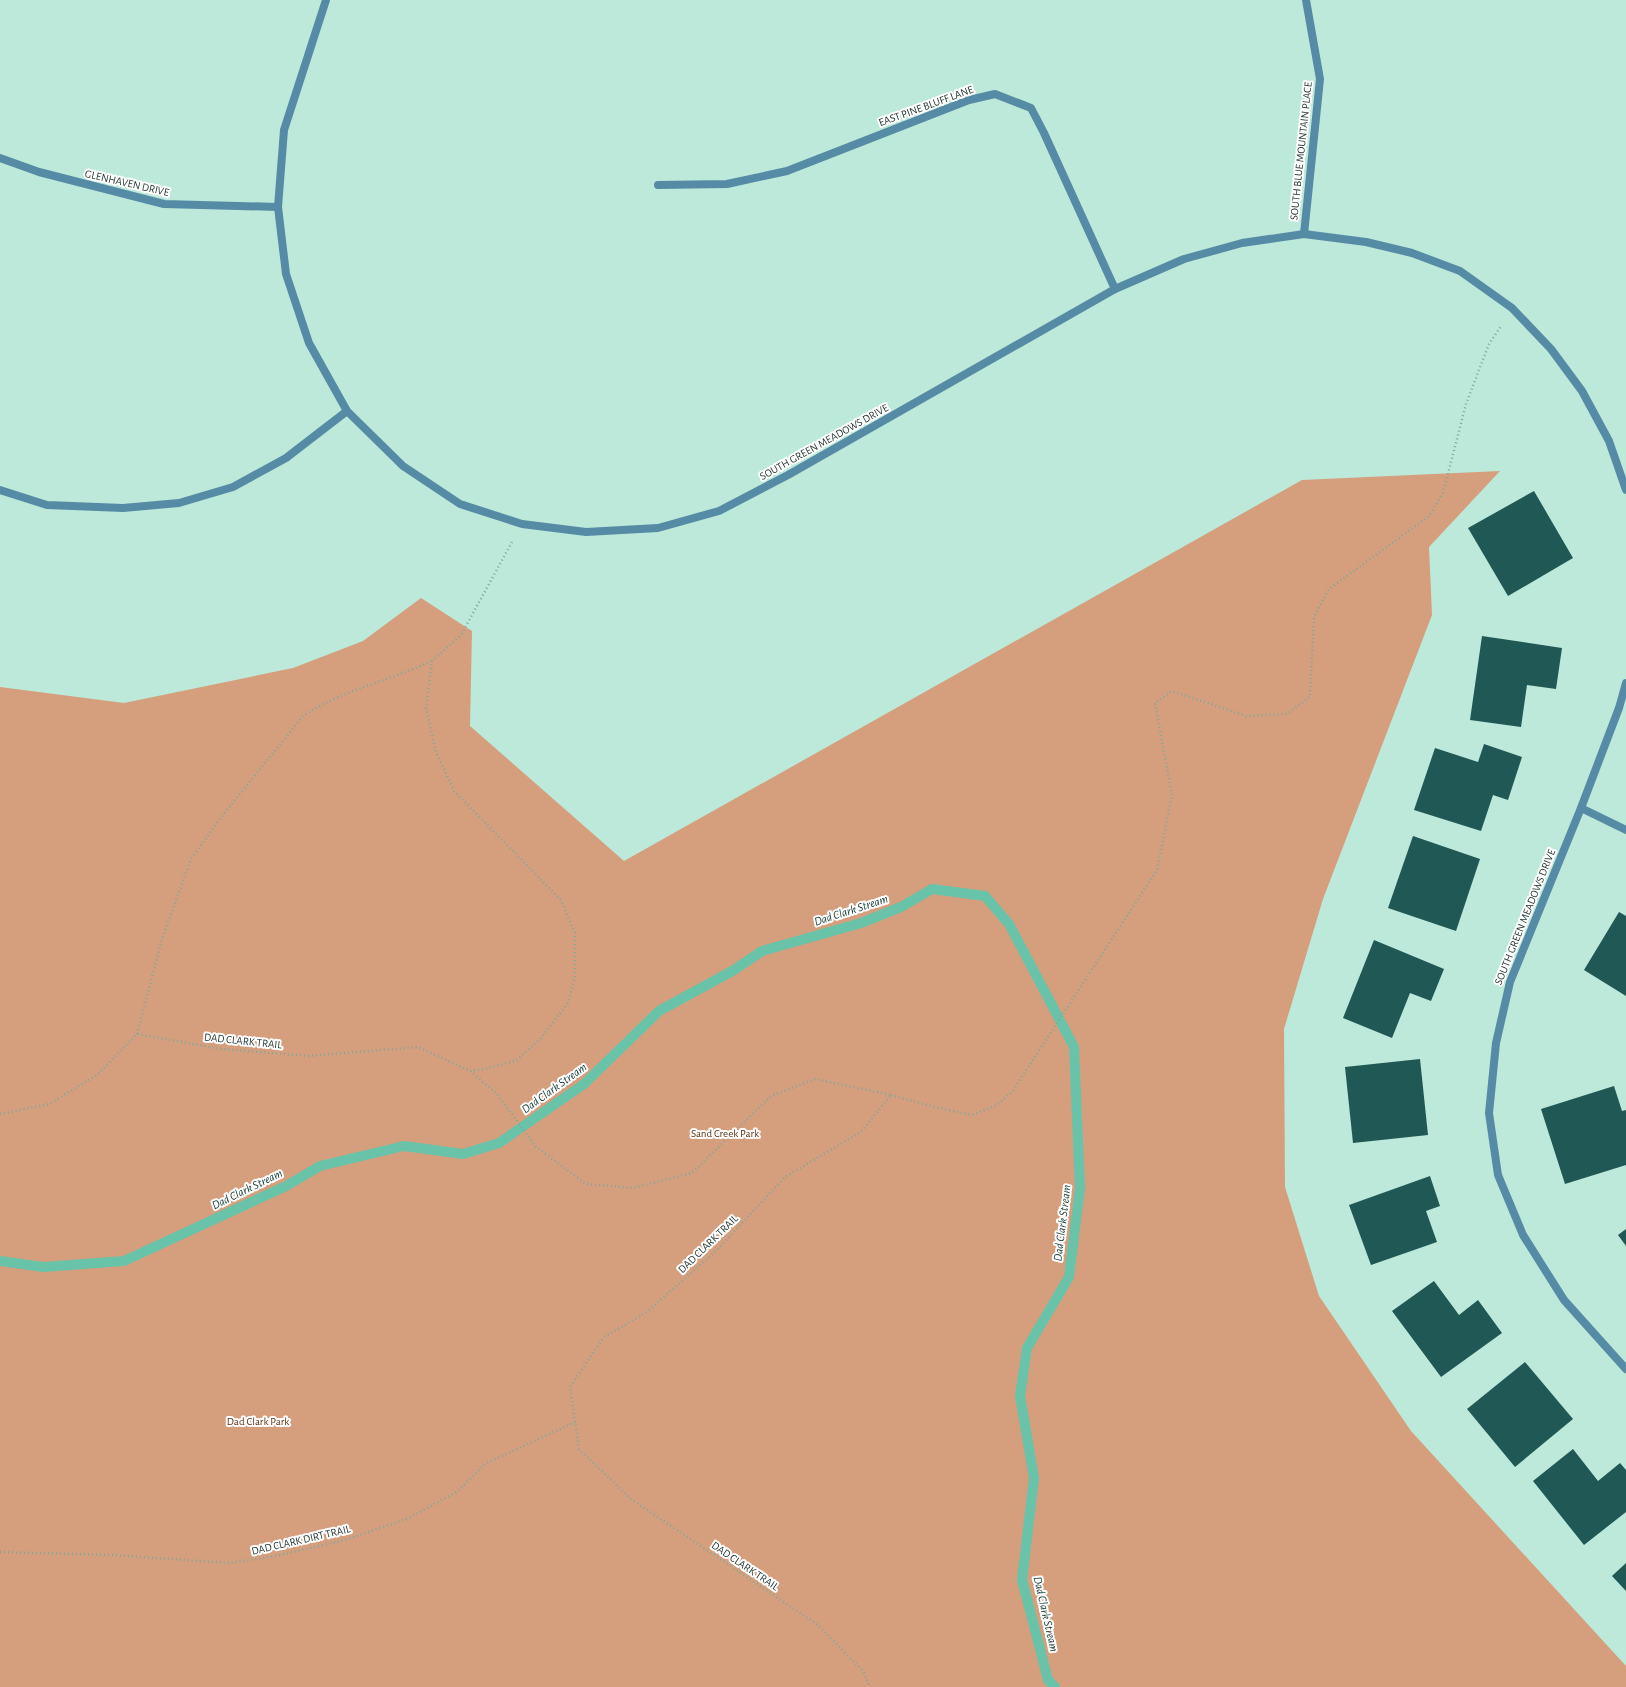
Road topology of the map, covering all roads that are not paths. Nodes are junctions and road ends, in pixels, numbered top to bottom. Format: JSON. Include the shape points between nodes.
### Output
{"nodes":[{"id":1,"x":326,"y":0,"type":"edge"},
{"id":2,"x":1306,"y":0,"type":"edge"},
{"id":3,"x":0,"y":158,"type":"edge"},
{"id":4,"x":658,"y":184,"type":"dead end"},
{"id":5,"x":278,"y":206,"type":"junction"},
{"id":6,"x":1304,"y":234,"type":"junction"},
{"id":7,"x":1115,"y":289,"type":"junction"},
{"id":8,"x":347,"y":411,"type":"junction"},
{"id":9,"x":0,"y":490,"type":"edge"},
{"id":10,"x":1626,"y":490,"type":"edge"},
{"id":11,"x":1626,"y":683,"type":"edge"},
{"id":12,"x":1581,"y":808,"type":"junction"},
{"id":13,"x":1626,"y":830,"type":"edge"},
{"id":14,"x":1626,"y":1369,"type":"edge"}],
"edges":[{"from":1,"to":5,"type":"street","name":"SOUTH GREEN MEADOWS DRIVE","via":[[284,130]]},
{"from":2,"to":6,"type":"street","name":"SOUTH BLUE MOUNTAIN PLACE","via":[[1320,79]]},
{"from":3,"to":5,"type":"street","name":"GLENHAVEN DRIVE","via":[[38,172],[164,204]]},
{"from":4,"to":7,"type":"street","name":"EAST PINE BLUFF LANE","via":[[727,184],[787,171],[969,100],[995,94],[1031,108]]},
{"from":5,"to":8,"type":"street","name":"SOUTH GREEN MEADOWS DRIVE","via":[[286,274],[309,344]]},
{"from":6,"to":7,"type":"street","name":"SOUTH GREEN MEADOWS DRIVE","via":[[1242,243],[1184,259]]},
{"from":6,"to":10,"type":"street","name":"SOUTH GREEN MEADOWS DRIVE","via":[[1366,242],[1412,253],[1460,271],[1512,308],[1551,349],[1582,391],[1609,441]]},
{"from":7,"to":8,"type":"street","name":"SOUTH GREEN MEADOWS DRIVE","via":[[788,475],[719,511],[658,528],[586,532],[522,524],[460,504],[403,466]]},
{"from":8,"to":9,"type":"street","via":[[286,458],[233,487],[179,503],[123,508],[47,505]]},
{"from":11,"to":12,"type":"street","name":"SOUTH GREEN MEADOWS DRIVE"},
{"from":12,"to":13,"type":"street"},
{"from":12,"to":14,"type":"street","name":"SOUTH GREEN MEADOWS DRIVE","via":[[1510,982],[1496,1043],[1489,1113],[1498,1175],[1523,1235],[1564,1300]]}]}
